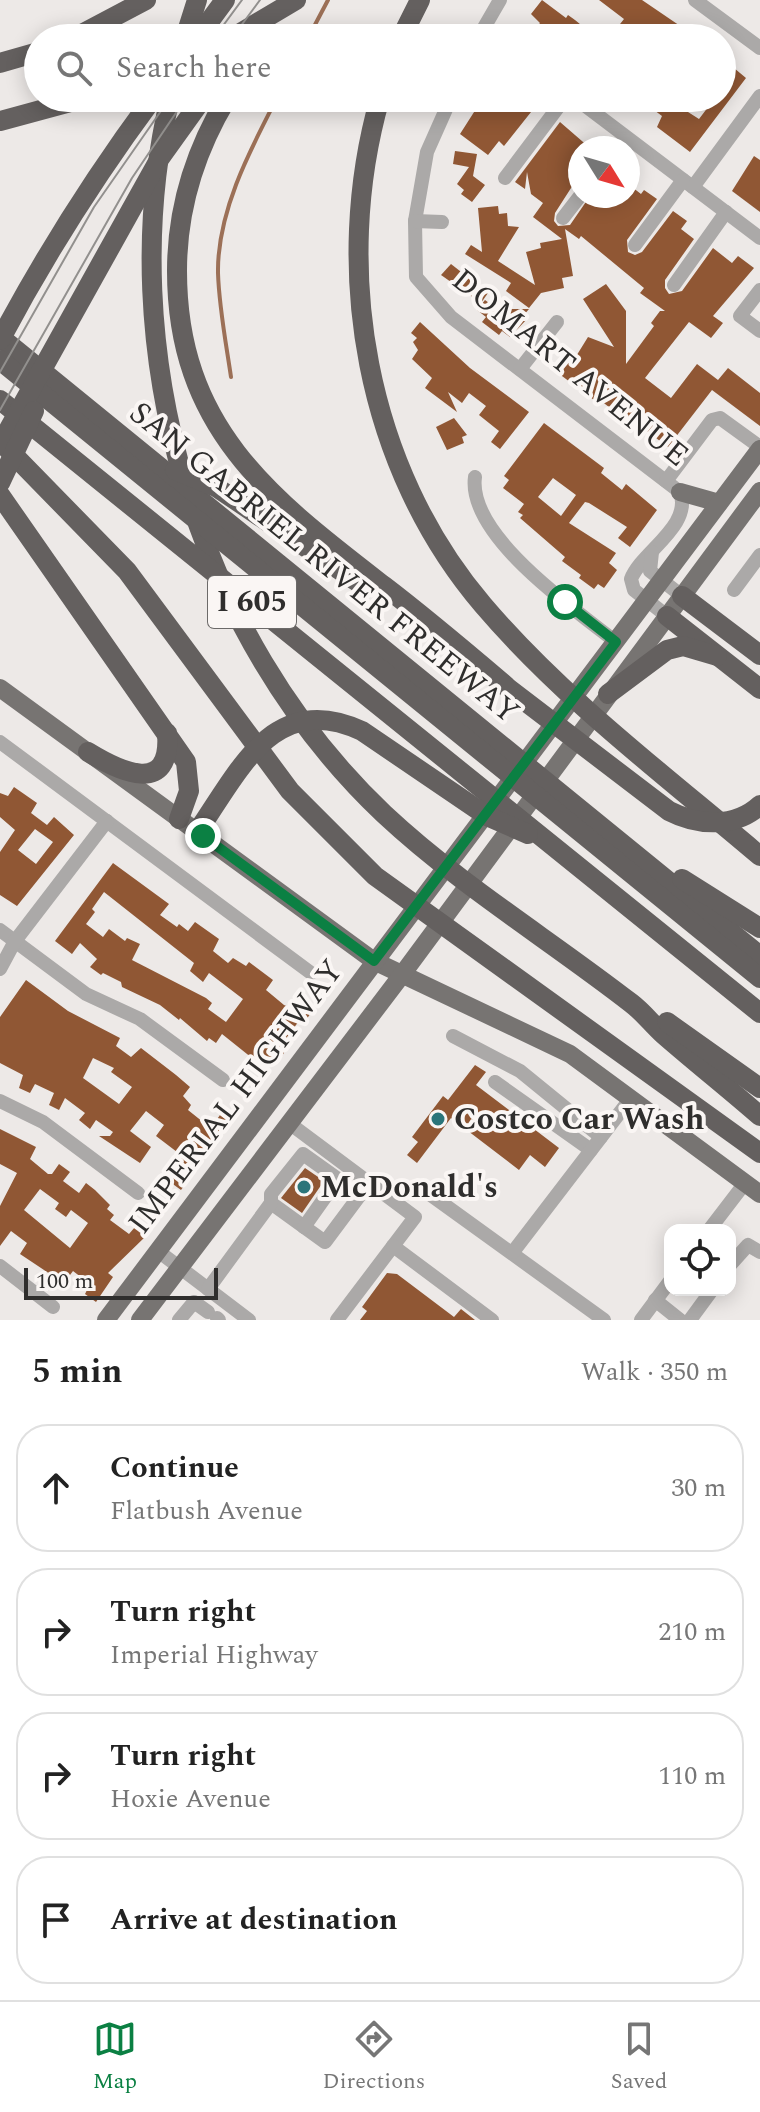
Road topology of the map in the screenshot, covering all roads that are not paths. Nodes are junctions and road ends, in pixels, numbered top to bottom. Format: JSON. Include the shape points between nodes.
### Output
{"nodes":[{"id":1,"x":146,"y":0,"type":"edge"},
{"id":2,"x":197,"y":0,"type":"edge"},
{"id":3,"x":225,"y":0,"type":"edge"},
{"id":4,"x":275,"y":0,"type":"edge"},
{"id":5,"x":294,"y":0,"type":"edge"},
{"id":6,"x":420,"y":0,"type":"edge"},
{"id":7,"x":500,"y":0,"type":"edge"},
{"id":8,"x":695,"y":0,"type":"edge"},
{"id":9,"x":101,"y":24,"type":"edge"},
{"id":10,"x":189,"y":24,"type":"edge"},
{"id":11,"x":207,"y":24,"type":"edge"},
{"id":12,"x":255,"y":24,"type":"edge"},
{"id":13,"x":257,"y":24,"type":"edge"},
{"id":14,"x":276,"y":24,"type":"edge"},
{"id":15,"x":408,"y":24,"type":"edge"},
{"id":16,"x":486,"y":24,"type":"edge"},
{"id":17,"x":728,"y":24,"type":"edge"},
{"id":18,"x":736,"y":30,"type":"edge"},
{"id":19,"x":760,"y":48,"type":"edge"},
{"id":20,"x":24,"y":56,"type":"edge"},
{"id":21,"x":0,"y":63,"type":"edge"},
{"id":22,"x":760,"y":96,"type":"edge"},
{"id":23,"x":33,"y":112,"type":"edge"},
{"id":24,"x":143,"y":112,"type":"edge"},
{"id":25,"x":168,"y":112,"type":"edge"},
{"id":26,"x":193,"y":112,"type":"edge"},
{"id":27,"x":221,"y":112,"type":"edge"},
{"id":28,"x":377,"y":112,"type":"edge"},
{"id":29,"x":445,"y":112,"type":"edge"},
{"id":30,"x":554,"y":112,"type":"edge"},
{"id":31,"x":590,"y":112,"type":"edge"},
{"id":32,"x":0,"y":121,"type":"edge"},
{"id":33,"x":615,"y":136,"type":"edge"},
{"id":34,"x":640,"y":154,"type":"edge"},
{"id":35,"x":160,"y":158,"type":"junction"},
{"id":36,"x":505,"y":178,"type":"dead end"},
{"id":37,"x":688,"y":183,"type":"junction"},
{"id":38,"x":571,"y":208,"type":"edge"},
{"id":39,"x":726,"y":212,"type":"junction"},
{"id":40,"x":563,"y":218,"type":"dead end"},
{"id":41,"x":415,"y":221,"type":"junction"},
{"id":42,"x":442,"y":222,"type":"dead end"},
{"id":43,"x":760,"y":238,"type":"edge"},
{"id":44,"x":635,"y":245,"type":"dead end"},
{"id":45,"x":674,"y":285,"type":"dead end"},
{"id":46,"x":760,"y":290,"type":"edge"},
{"id":47,"x":557,"y":322,"type":"dead end"},
{"id":48,"x":760,"y":331,"type":"edge"},
{"id":49,"x":0,"y":339,"type":"edge"},
{"id":50,"x":0,"y":360,"type":"edge"},
{"id":51,"x":520,"y":369,"type":"junction"},
{"id":52,"x":0,"y":400,"type":"edge"},
{"id":53,"x":85,"y":419,"type":"junction"},
{"id":54,"x":0,"y":443,"type":"edge"},
{"id":55,"x":760,"y":448,"type":"edge"},
{"id":56,"x":155,"y":462,"type":"junction"},
{"id":57,"x":475,"y":477,"type":"dead end"},
{"id":58,"x":0,"y":483,"type":"edge"},
{"id":59,"x":673,"y":487,"type":"junction"},
{"id":60,"x":0,"y":495,"type":"edge"},
{"id":61,"x":719,"y":503,"type":"junction"},
{"id":62,"x":757,"y":503,"type":"edge"},
{"id":63,"x":652,"y":552,"type":"junction"},
{"id":64,"x":760,"y":555,"type":"edge"},
{"id":65,"x":662,"y":581,"type":"junction"},
{"id":66,"x":734,"y":590,"type":"dead end"},
{"id":67,"x":682,"y":596,"type":"junction"},
{"id":68,"x":648,"y":601,"type":"junction"},
{"id":69,"x":667,"y":616,"type":"junction"},
{"id":70,"x":616,"y":642,"type":"junction"},
{"id":71,"x":760,"y":655,"type":"edge"},
{"id":72,"x":717,"y":656,"type":"junction"},
{"id":73,"x":506,"y":686,"type":"junction"},
{"id":74,"x":0,"y":688,"type":"edge"},
{"id":75,"x":760,"y":689,"type":"edge"},
{"id":76,"x":608,"y":694,"type":"junction"},
{"id":77,"x":167,"y":733,"type":"junction"},
{"id":78,"x":0,"y":742,"type":"edge"},
{"id":79,"x":88,"y":752,"type":"junction"},
{"id":80,"x":483,"y":759,"type":"junction"},
{"id":81,"x":760,"y":805,"type":"edge"},
{"id":82,"x":179,"y":819,"type":"junction"},
{"id":83,"x":107,"y":821,"type":"junction"},
{"id":84,"x":599,"y":826,"type":"junction"},
{"id":85,"x":555,"y":828,"type":"junction"},
{"id":86,"x":197,"y":832,"type":"junction"},
{"id":87,"x":760,"y":856,"type":"edge"},
{"id":88,"x":760,"y":928,"type":"edge"},
{"id":89,"x":0,"y":930,"type":"edge"},
{"id":90,"x":15,"y":941,"type":"junction"},
{"id":91,"x":760,"y":956,"type":"edge"},
{"id":92,"x":374,"y":961,"type":"junction"},
{"id":93,"x":0,"y":969,"type":"edge"},
{"id":94,"x":311,"y":973,"type":"dead end"},
{"id":95,"x":401,"y":976,"type":"junction"},
{"id":96,"x":760,"y":978,"type":"edge"},
{"id":97,"x":760,"y":990,"type":"edge"},
{"id":98,"x":635,"y":1006,"type":"junction"},
{"id":99,"x":760,"y":1013,"type":"edge"},
{"id":100,"x":453,"y":1036,"type":"dead end"},
{"id":101,"x":223,"y":1080,"type":"dead end"},
{"id":102,"x":495,"y":1082,"type":"dead end"},
{"id":103,"x":760,"y":1088,"type":"edge"},
{"id":104,"x":546,"y":1095,"type":"junction"},
{"id":105,"x":631,"y":1098,"type":"junction"},
{"id":106,"x":0,"y":1101,"type":"edge"},
{"id":107,"x":535,"y":1110,"type":"junction"},
{"id":108,"x":760,"y":1116,"type":"edge"},
{"id":109,"x":289,"y":1123,"type":"junction"},
{"id":110,"x":601,"y":1137,"type":"junction"},
{"id":111,"x":591,"y":1150,"type":"junction"},
{"id":112,"x":760,"y":1153,"type":"edge"},
{"id":113,"x":369,"y":1183,"type":"junction"},
{"id":114,"x":745,"y":1183,"type":"junction"},
{"id":115,"x":424,"y":1190,"type":"dead end"},
{"id":116,"x":138,"y":1193,"type":"dead end"},
{"id":117,"x":760,"y":1194,"type":"edge"},
{"id":118,"x":271,"y":1203,"type":"junction"},
{"id":119,"x":714,"y":1224,"type":"edge"},
{"id":120,"x":304,"y":1227,"type":"junction"},
{"id":121,"x":393,"y":1246,"type":"junction"},
{"id":122,"x":158,"y":1251,"type":"junction"},
{"id":123,"x":513,"y":1252,"type":"junction"},
{"id":124,"x":760,"y":1252,"type":"edge"},
{"id":125,"x":736,"y":1258,"type":"edge"},
{"id":126,"x":0,"y":1266,"type":"edge"},
{"id":127,"x":179,"y":1268,"type":"junction"},
{"id":128,"x":208,"y":1289,"type":"junction"},
{"id":129,"x":664,"y":1289,"type":"edge"},
{"id":130,"x":708,"y":1296,"type":"edge"},
{"id":131,"x":655,"y":1300,"type":"junction"},
{"id":132,"x":53,"y":1307,"type":"dead end"},
{"id":133,"x":215,"y":1317,"type":"edge"},
{"id":134,"x":106,"y":1320,"type":"edge"},
{"id":135,"x":140,"y":1320,"type":"edge"},
{"id":136,"x":179,"y":1320,"type":"edge"},
{"id":137,"x":249,"y":1320,"type":"edge"},
{"id":138,"x":337,"y":1320,"type":"edge"},
{"id":139,"x":492,"y":1320,"type":"edge"},
{"id":140,"x":604,"y":1320,"type":"edge"},
{"id":141,"x":641,"y":1320,"type":"edge"},
{"id":142,"x":680,"y":1320,"type":"edge"},
{"id":143,"x":690,"y":1320,"type":"edge"}],
"edges":[{"from":1,"to":9,"type":"highway"},
{"from":2,"to":10,"type":"highway"},
{"from":3,"to":11,"type":"highway"},
{"from":4,"to":13,"type":"highway"},
{"from":5,"to":12,"type":"highway"},
{"from":5,"to":14,"type":"highway"},
{"from":6,"to":15,"type":"highway"},
{"from":7,"to":16,"type":"street"},
{"from":8,"to":17,"type":"street"},
{"from":18,"to":19,"type":"street"},
{"from":20,"to":21,"type":"highway"},
{"from":22,"to":37,"type":"street"},
{"from":23,"to":32,"type":"highway"},
{"from":24,"to":49,"type":"highway","via":[[88,189]]},
{"from":25,"to":98,"type":"highway","via":[[155,184],[154,312],[169,422],[204,539],[259,654],[334,761],[423,849]]},
{"from":26,"to":35,"type":"highway"},
{"from":27,"to":73,"type":"highway","via":[[186,189],[177,259],[180,324],[209,411],[247,468],[281,504]]},
{"from":28,"to":87,"type":"highway","via":[[361,185],[362,323],[382,416],[420,510],[480,602],[541,667]]},
{"from":29,"to":41,"type":"street","name":"DOMART AVENUE","via":[[427,152]]},
{"from":30,"to":36,"type":"street"},
{"from":31,"to":33,"type":"street"},
{"from":34,"to":37,"type":"street"},
{"from":35,"to":54,"type":"highway"},
{"from":35,"to":58,"type":"highway"},
{"from":37,"to":39,"type":"street"},
{"from":37,"to":44,"type":"street"},
{"from":38,"to":40,"type":"street"},
{"from":39,"to":43,"type":"street"},
{"from":39,"to":45,"type":"street"},
{"from":41,"to":42,"type":"street"},
{"from":41,"to":51,"type":"street","name":"DOMART AVENUE","via":[[416,277],[451,317]]},
{"from":46,"to":48,"type":"street","via":[[740,316]]},
{"from":47,"to":51,"type":"street"},
{"from":49,"to":53,"type":"highway","name":"SAN GABRIEL RIVER FREEWAY","number":"I 605"},
{"from":50,"to":53,"type":"highway"},
{"from":51,"to":59,"type":"street","name":"DOMART AVENUE"},
{"from":52,"to":80,"type":"highway","number":"I 605","via":[[429,745],[454,742]]},
{"from":53,"to":56,"type":"highway","name":"SAN GABRIEL RIVER FREEWAY","number":"I 605"},
{"from":53,"to":80,"type":"highway"},
{"from":54,"to":112,"type":"highway","via":[[54,493],[157,607],[290,791],[344,848],[375,876]]},
{"from":55,"to":59,"type":"street","via":[[720,418],[712,420]]},
{"from":55,"to":61,"type":"main road","name":"IMPERIAL HIGHWAY"},
{"from":56,"to":73,"type":"highway","via":[[238,500]]},
{"from":56,"to":80,"type":"highway","name":"SAN GABRIEL RIVER FREEWAY","number":"I 605"},
{"from":57,"to":70,"type":"street","via":[[475,500],[502,541]]},
{"from":59,"to":61,"type":"main road"},
{"from":59,"to":63,"type":"street","name":"DOMART AVENUE","via":[[683,499],[680,516]]},
{"from":60,"to":77,"type":"highway"},
{"from":61,"to":65,"type":"main road","name":"IMPERIAL HIGHWAY"},
{"from":62,"to":67,"type":"main road","name":"IMPERIAL HIGHWAY"},
{"from":63,"to":65,"type":"street","via":[[650,571]]},
{"from":63,"to":68,"type":"street","name":"DOMART AVENUE","via":[[643,557],[631,579],[634,590]]},
{"from":64,"to":66,"type":"street"},
{"from":65,"to":67,"type":"street"},
{"from":65,"to":68,"type":"main road","name":"IMPERIAL HIGHWAY"},
{"from":67,"to":69,"type":"main road","name":"IMPERIAL HIGHWAY"},
{"from":67,"to":71,"type":"highway"},
{"from":68,"to":69,"type":"street"},
{"from":68,"to":70,"type":"main road","name":"IMPERIAL HIGHWAY"},
{"from":69,"to":72,"type":"highway"},
{"from":69,"to":76,"type":"main road","name":"IMPERIAL HIGHWAY"},
{"from":70,"to":92,"type":"main road","name":"IMPERIAL HIGHWAY"},
{"from":72,"to":75,"type":"highway"},
{"from":72,"to":76,"type":"highway","via":[[683,646],[667,650]]},
{"from":73,"to":81,"type":"highway","via":[[684,819],[724,822],[740,819]]},
{"from":74,"to":79,"type":"main road"},
{"from":76,"to":95,"type":"main road","name":"IMPERIAL HIGHWAY"},
{"from":77,"to":79,"type":"highway","via":[[164,757],[142,775],[119,771]]},
{"from":77,"to":82,"type":"highway","via":[[190,776]]},
{"from":78,"to":83,"type":"street"},
{"from":79,"to":82,"type":"main road"},
{"from":80,"to":85,"type":"highway","name":"SAN GABRIEL RIVER FREEWAY","number":"I 605"},
{"from":80,"to":85,"type":"highway","name":"SAN GABRIEL RIVER FREEWAY","number":"I 605"},
{"from":82,"to":86,"type":"main road"},
{"from":83,"to":90,"type":"street"},
{"from":83,"to":94,"type":"street"},
{"from":84,"to":85,"type":"highway","name":"SAN GABRIEL RIVER FREEWAY","number":"I 605"},
{"from":84,"to":88,"type":"highway"},
{"from":84,"to":91,"type":"highway","name":"SAN GABRIEL RIVER FREEWAY","number":"I 605"},
{"from":85,"to":86,"type":"highway","via":[[487,816],[362,731],[311,718],[293,721],[266,739]]},
{"from":85,"to":96,"type":"highway"},
{"from":85,"to":97,"type":"highway"},
{"from":85,"to":99,"type":"highway","name":"SAN GABRIEL RIVER FREEWAY","number":"I 605"},
{"from":86,"to":92,"type":"main road"},
{"from":89,"to":90,"type":"street"},
{"from":90,"to":93,"type":"street"},
{"from":90,"to":101,"type":"street","via":[[86,994],[140,1019]]},
{"from":92,"to":95,"type":"main road"},
{"from":92,"to":122,"type":"main road","name":"IMPERIAL HIGHWAY"},
{"from":95,"to":105,"type":"main road","via":[[570,1054]]},
{"from":95,"to":109,"type":"main road","name":"IMPERIAL HIGHWAY"},
{"from":98,"to":103,"type":"highway","via":[[671,1024]]},
{"from":98,"to":108,"type":"highway"},
{"from":100,"to":104,"type":"street","via":[[520,1071]]},
{"from":102,"to":107,"type":"street"},
{"from":104,"to":107,"type":"street"},
{"from":104,"to":110,"type":"street"},
{"from":105,"to":110,"type":"street"},
{"from":105,"to":114,"type":"main road"},
{"from":106,"to":116,"type":"street","via":[[43,1122]]},
{"from":107,"to":111,"type":"street"},
{"from":109,"to":113,"type":"street"},
{"from":109,"to":127,"type":"main road","name":"IMPERIAL HIGHWAY"},
{"from":110,"to":111,"type":"street"},
{"from":111,"to":123,"type":"street"},
{"from":113,"to":120,"type":"street","via":[[325,1242]]},
{"from":113,"to":121,"type":"street","via":[[415,1217]]},
{"from":114,"to":117,"type":"main road"},
{"from":114,"to":119,"type":"street"},
{"from":115,"to":123,"type":"street"},
{"from":118,"to":120,"type":"street"},
{"from":118,"to":120,"type":"street","via":[[271,1194],[298,1158],[309,1155],[338,1179]]},
{"from":118,"to":128,"type":"street"},
{"from":121,"to":138,"type":"street"},
{"from":121,"to":139,"type":"street"},
{"from":122,"to":127,"type":"street"},
{"from":122,"to":134,"type":"main road","name":"IMPERIAL HIGHWAY"},
{"from":123,"to":140,"type":"street"},
{"from":124,"to":125,"type":"street","via":[[748,1245]]},
{"from":126,"to":132,"type":"street"},
{"from":127,"to":128,"type":"street"},
{"from":127,"to":135,"type":"main road","name":"IMPERIAL HIGHWAY"},
{"from":128,"to":137,"type":"street"},
{"from":129,"to":131,"type":"street"},
{"from":130,"to":143,"type":"street"},
{"from":131,"to":141,"type":"street"},
{"from":131,"to":142,"type":"street"},
{"from":133,"to":136,"type":"street","via":[[194,1302]]}]}
